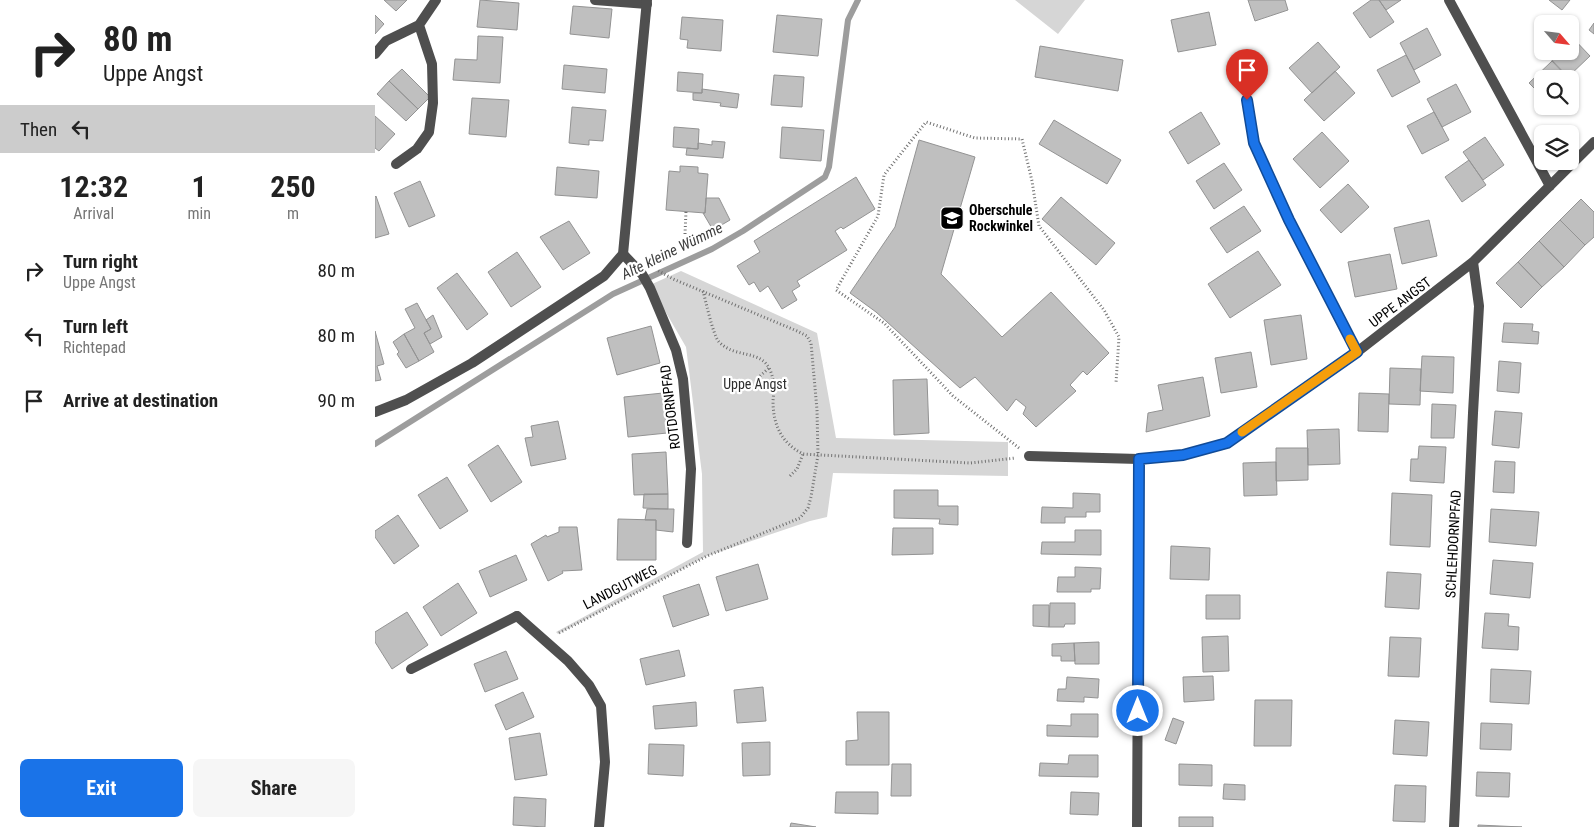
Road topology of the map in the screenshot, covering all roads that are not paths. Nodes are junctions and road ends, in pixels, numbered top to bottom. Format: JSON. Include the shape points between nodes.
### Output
{"nodes":[{"id":1,"x":436,"y":0,"type":"edge"},
{"id":2,"x":595,"y":0,"type":"edge"},
{"id":3,"x":1449,"y":0,"type":"edge"},
{"id":4,"x":647,"y":2,"type":"edge"},
{"id":5,"x":419,"y":25,"type":"junction"},
{"id":6,"x":375,"y":54,"type":"edge"},
{"id":7,"x":1247,"y":100,"type":"dead end"},
{"id":8,"x":1594,"y":142,"type":"edge"},
{"id":9,"x":396,"y":164,"type":"dead end"},
{"id":10,"x":1550,"y":186,"type":"junction"},
{"id":11,"x":623,"y":254,"type":"junction"},
{"id":12,"x":1473,"y":262,"type":"junction"},
{"id":13,"x":1357,"y":352,"type":"junction"},
{"id":14,"x":375,"y":412,"type":"edge"},
{"id":15,"x":1029,"y":456,"type":"road end"},
{"id":16,"x":1139,"y":459,"type":"junction"},
{"id":17,"x":687,"y":543,"type":"dead end"},
{"id":18,"x":411,"y":669,"type":"dead end"},
{"id":19,"x":599,"y":827,"type":"edge"},
{"id":20,"x":1137,"y":827,"type":"edge"},
{"id":21,"x":1454,"y":827,"type":"edge"}],
"edges":[{"from":1,"to":5,"type":"street"},
{"from":2,"to":4,"type":"street"},
{"from":3,"to":10,"type":"street"},
{"from":4,"to":11,"type":"street"},
{"from":5,"to":6,"type":"street","via":[[386,42]]},
{"from":5,"to":9,"type":"street","via":[[432,64],[433,103],[429,132],[417,148]]},
{"from":7,"to":13,"type":"street","via":[[1254,143],[1289,220]]},
{"from":8,"to":10,"type":"street","name":"UPPE ANGST"},
{"from":10,"to":12,"type":"street","name":"UPPE ANGST"},
{"from":11,"to":14,"type":"street","via":[[604,276],[473,362],[407,400]]},
{"from":11,"to":17,"type":"street","name":"ROTDORNPFAD","via":[[650,288],[676,350],[683,379],[691,469]]},
{"from":12,"to":13,"type":"street","name":"UPPE ANGST"},
{"from":12,"to":21,"type":"street","name":"SCHLEHDORNPFAD","via":[[1479,306]]},
{"from":13,"to":16,"type":"street","name":"UPPE ANGST","via":[[1227,443],[1183,455]]},
{"from":15,"to":16,"type":"street","name":"UPPE ANGST"},
{"from":16,"to":20,"type":"street"},
{"from":18,"to":19,"type":"street","via":[[517,616],[568,661],[589,685],[601,706],[605,762]]}]}
